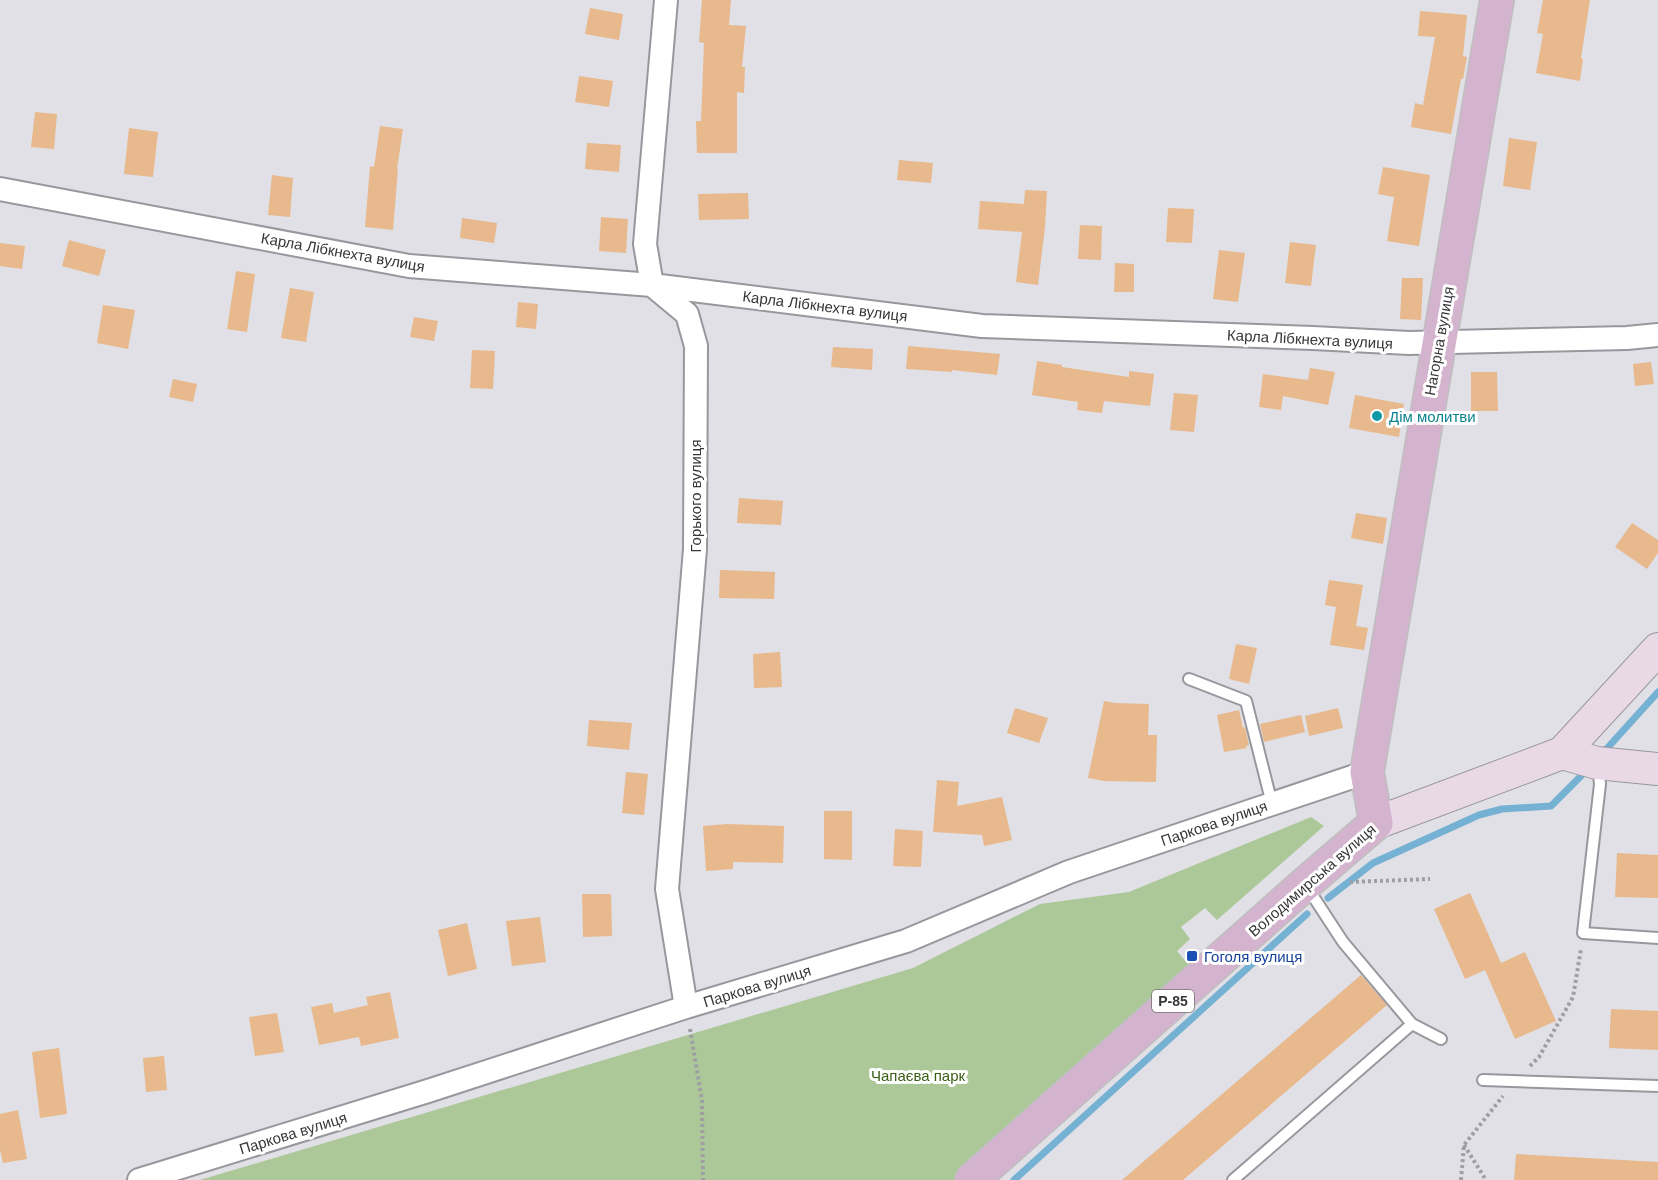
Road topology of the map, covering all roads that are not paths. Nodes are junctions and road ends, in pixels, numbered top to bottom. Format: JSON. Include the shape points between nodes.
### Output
{"nodes":[{"id":1,"x":666,"y":0,"type":"edge"},
{"id":2,"x":1497,"y":0,"type":"edge"},
{"id":3,"x":0,"y":189,"type":"edge"},
{"id":4,"x":652,"y":285,"type":"junction"},
{"id":5,"x":1658,"y":335,"type":"edge"},
{"id":6,"x":1439,"y":342,"type":"junction"},
{"id":7,"x":1658,"y":649,"type":"edge"},
{"id":8,"x":1189,"y":679,"type":"dead end"},
{"id":9,"x":1562,"y":753,"type":"junction"},
{"id":10,"x":1597,"y":763,"type":"junction"},
{"id":11,"x":1658,"y":769,"type":"edge"},
{"id":12,"x":1367,"y":772,"type":"junction"},
{"id":13,"x":1272,"y":804,"type":"junction"},
{"id":14,"x":1376,"y":823,"type":"junction"},
{"id":15,"x":1305,"y":884,"type":"junction"},
{"id":16,"x":1658,"y":938,"type":"edge"},
{"id":17,"x":686,"y":1007,"type":"junction"},
{"id":18,"x":1412,"y":1024,"type":"junction"},
{"id":19,"x":1442,"y":1039,"type":"dead end"},
{"id":20,"x":1483,"y":1080,"type":"dead end"},
{"id":21,"x":1658,"y":1086,"type":"edge"},
{"id":22,"x":139,"y":1180,"type":"edge"},
{"id":23,"x":972,"y":1180,"type":"edge"},
{"id":24,"x":1233,"y":1180,"type":"edge"}],
"edges":[{"from":1,"to":4,"type":"street","via":[[645,244]]},
{"from":2,"to":6,"type":"main road","name":"Нагорна вулиця"},
{"from":3,"to":4,"type":"street","name":"Карла Лібкнехта вулиця","via":[[409,266]]},
{"from":4,"to":6,"type":"street","name":"Карла Лібкнехта вулиця","via":[[982,326],[1409,344]]},
{"from":4,"to":17,"type":"street","name":"Горького вулиця","via":[[687,314],[696,346],[695,549],[667,889]]},
{"from":5,"to":6,"type":"street","name":"Карла Лібкнехта вулиця"},
{"from":6,"to":12,"type":"main road","name":"Нагорна вулиця"},
{"from":7,"to":9,"type":"main road"},
{"from":8,"to":13,"type":"lane","via":[[1246,700]]},
{"from":9,"to":10,"type":"main road"},
{"from":9,"to":14,"type":"main road","name":"Володимирська вулиця"},
{"from":10,"to":11,"type":"main road"},
{"from":10,"to":16,"type":"lane","via":[[1600,783],[1583,933]]},
{"from":12,"to":13,"type":"street","name":"Паркова вулиця"},
{"from":12,"to":14,"type":"main road","name":"Нагорна вулиця"},
{"from":13,"to":17,"type":"street","name":"Паркова вулиця","via":[[1069,872],[906,941]]},
{"from":14,"to":15,"type":"main road","name":"Володимирська вулиця","number":"Р-85"},
{"from":15,"to":18,"type":"lane","via":[[1342,942]]},
{"from":15,"to":23,"type":"main road","name":"Володимирська вулиця","number":"Р-85"},
{"from":17,"to":22,"type":"street","name":"Паркова вулиця"},
{"from":18,"to":19,"type":"lane"},
{"from":18,"to":24,"type":"lane"},
{"from":20,"to":21,"type":"lane"}]}
